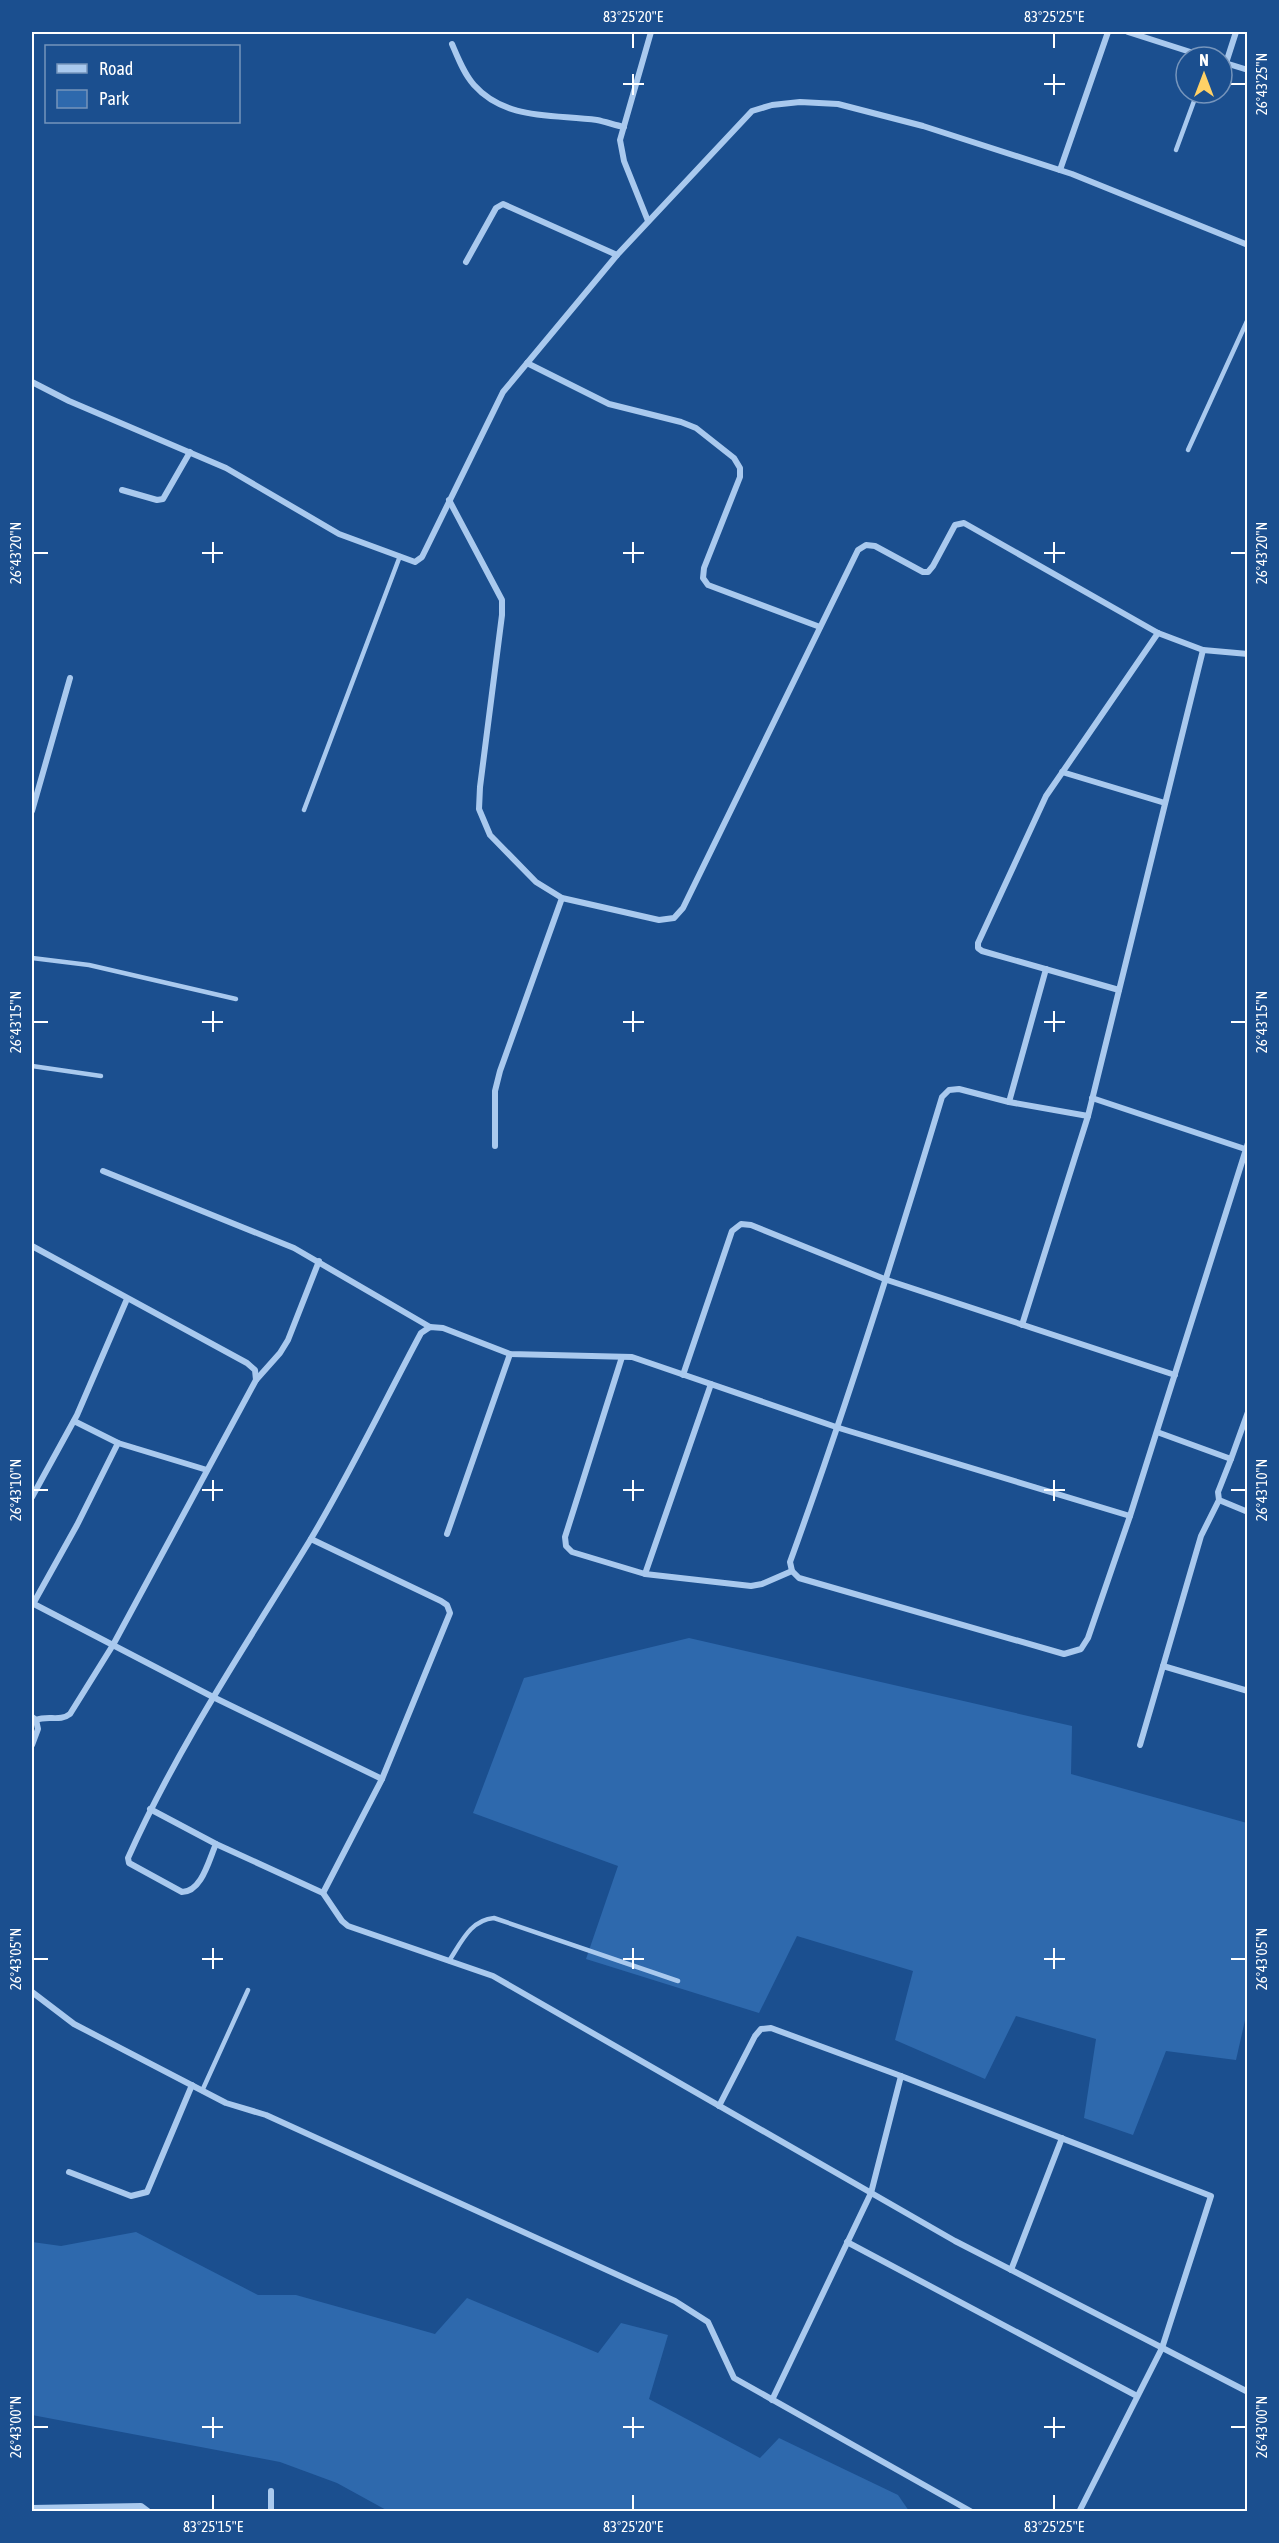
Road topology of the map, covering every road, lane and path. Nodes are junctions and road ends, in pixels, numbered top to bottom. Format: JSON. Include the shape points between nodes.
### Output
{"nodes":[{"id":1,"x":651,"y":32,"type":"edge"},
{"id":2,"x":1108,"y":32,"type":"edge"},
{"id":3,"x":1128,"y":32,"type":"edge"},
{"id":4,"x":452,"y":44,"type":"dead end"},
{"id":5,"x":1174,"y":47,"type":"edge"},
{"id":6,"x":1193,"y":105,"type":"edge"},
{"id":7,"x":624,"y":127,"type":"junction"},
{"id":8,"x":1176,"y":150,"type":"dead end"},
{"id":9,"x":1060,"y":170,"type":"junction"},
{"id":10,"x":648,"y":221,"type":"junction"},
{"id":11,"x":1248,"y":245,"type":"edge"},
{"id":12,"x":617,"y":255,"type":"junction"},
{"id":13,"x":466,"y":262,"type":"dead end"},
{"id":14,"x":1248,"y":320,"type":"edge"},
{"id":15,"x":527,"y":363,"type":"junction"},
{"id":16,"x":32,"y":382,"type":"edge"},
{"id":17,"x":1188,"y":450,"type":"dead end"},
{"id":18,"x":190,"y":452,"type":"junction"},
{"id":19,"x":122,"y":490,"type":"dead end"},
{"id":20,"x":449,"y":500,"type":"junction"},
{"id":21,"x":400,"y":556,"type":"junction"},
{"id":22,"x":820,"y":627,"type":"junction"},
{"id":23,"x":1158,"y":633,"type":"junction"},
{"id":24,"x":1203,"y":650,"type":"junction"},
{"id":25,"x":1248,"y":654,"type":"edge"},
{"id":26,"x":70,"y":678,"type":"dead end"},
{"id":27,"x":1062,"y":772,"type":"junction"},
{"id":28,"x":1165,"y":803,"type":"junction"},
{"id":29,"x":304,"y":810,"type":"dead end"},
{"id":30,"x":32,"y":811,"type":"edge"},
{"id":31,"x":562,"y":898,"type":"junction"},
{"id":32,"x":32,"y":958,"type":"edge"},
{"id":33,"x":1046,"y":969,"type":"junction"},
{"id":34,"x":1119,"y":990,"type":"junction"},
{"id":35,"x":236,"y":999,"type":"dead end"},
{"id":36,"x":32,"y":1066,"type":"edge"},
{"id":37,"x":101,"y":1076,"type":"dead end"},
{"id":38,"x":1092,"y":1098,"type":"junction"},
{"id":39,"x":1009,"y":1102,"type":"junction"},
{"id":40,"x":1088,"y":1116,"type":"junction"},
{"id":41,"x":495,"y":1146,"type":"dead end"},
{"id":42,"x":1246,"y":1146,"type":"edge"},
{"id":43,"x":1239,"y":1170,"type":"junction"},
{"id":44,"x":103,"y":1171,"type":"dead end"},
{"id":45,"x":1248,"y":1173,"type":"edge"},
{"id":46,"x":32,"y":1246,"type":"edge"},
{"id":47,"x":319,"y":1261,"type":"junction"},
{"id":48,"x":887,"y":1280,"type":"junction"},
{"id":49,"x":128,"y":1299,"type":"junction"},
{"id":50,"x":1022,"y":1325,"type":"junction"},
{"id":51,"x":430,"y":1327,"type":"junction"},
{"id":52,"x":510,"y":1354,"type":"junction"},
{"id":53,"x":622,"y":1357,"type":"junction"},
{"id":54,"x":683,"y":1375,"type":"junction"},
{"id":55,"x":1174,"y":1375,"type":"junction"},
{"id":56,"x":256,"y":1380,"type":"junction"},
{"id":57,"x":711,"y":1384,"type":"junction"},
{"id":58,"x":1248,"y":1413,"type":"edge"},
{"id":59,"x":74,"y":1421,"type":"junction"},
{"id":60,"x":838,"y":1428,"type":"junction"},
{"id":61,"x":1157,"y":1432,"type":"junction"},
{"id":62,"x":118,"y":1443,"type":"junction"},
{"id":63,"x":1231,"y":1459,"type":"junction"},
{"id":64,"x":207,"y":1470,"type":"junction"},
{"id":65,"x":32,"y":1497,"type":"edge"},
{"id":66,"x":1219,"y":1500,"type":"junction"},
{"id":67,"x":1248,"y":1512,"type":"edge"},
{"id":68,"x":1130,"y":1516,"type":"junction"},
{"id":69,"x":447,"y":1534,"type":"dead end"},
{"id":70,"x":311,"y":1539,"type":"junction"},
{"id":71,"x":792,"y":1571,"type":"junction"},
{"id":72,"x":645,"y":1574,"type":"junction"},
{"id":73,"x":32,"y":1603,"type":"edge"},
{"id":74,"x":113,"y":1646,"type":"junction"},
{"id":75,"x":1163,"y":1666,"type":"junction"},
{"id":76,"x":1248,"y":1690,"type":"edge"},
{"id":77,"x":213,"y":1697,"type":"junction"},
{"id":78,"x":34,"y":1719,"type":"edge"},
{"id":79,"x":32,"y":1745,"type":"edge"},
{"id":80,"x":1140,"y":1745,"type":"dead end"},
{"id":81,"x":382,"y":1779,"type":"junction"},
{"id":82,"x":150,"y":1809,"type":"junction"},
{"id":83,"x":216,"y":1844,"type":"junction"},
{"id":84,"x":324,"y":1893,"type":"junction"},
{"id":85,"x":449,"y":1961,"type":"junction"},
{"id":86,"x":678,"y":1982,"type":"dead end"},
{"id":87,"x":248,"y":1990,"type":"dead end"},
{"id":88,"x":32,"y":1992,"type":"edge"},
{"id":89,"x":901,"y":2076,"type":"junction"},
{"id":90,"x":192,"y":2085,"type":"junction"},
{"id":91,"x":202,"y":2091,"type":"junction"},
{"id":92,"x":719,"y":2106,"type":"junction"},
{"id":93,"x":1062,"y":2138,"type":"junction"},
{"id":94,"x":69,"y":2172,"type":"dead end"},
{"id":95,"x":871,"y":2193,"type":"junction"},
{"id":96,"x":847,"y":2242,"type":"junction"},
{"id":97,"x":1011,"y":2270,"type":"junction"},
{"id":98,"x":1161,"y":2348,"type":"junction"},
{"id":99,"x":1248,"y":2392,"type":"edge"},
{"id":100,"x":1137,"y":2396,"type":"junction"},
{"id":101,"x":772,"y":2400,"type":"junction"},
{"id":102,"x":271,"y":2491,"type":"dead end"},
{"id":103,"x":32,"y":2508,"type":"edge"},
{"id":104,"x":149,"y":2511,"type":"edge"},
{"id":105,"x":271,"y":2511,"type":"edge"},
{"id":106,"x":972,"y":2511,"type":"edge"},
{"id":107,"x":1079,"y":2511,"type":"edge"}],
"edges":[{"from":1,"to":7,"type":"street"},
{"from":2,"to":9,"type":"street"},
{"from":3,"to":5,"type":"street"},
{"from":4,"to":7,"type":"street","via":[[474,85],[492,99],[542,117],[597,120]]},
{"from":6,"to":8,"type":"lane"},
{"from":7,"to":10,"type":"street","via":[[620,150]]},
{"from":9,"to":10,"type":"street","via":[[923,126],[838,104],[772,105],[752,111]]},
{"from":9,"to":11,"type":"street"},
{"from":10,"to":12,"type":"street"},
{"from":12,"to":13,"type":"street","via":[[503,204],[496,207]]},
{"from":12,"to":15,"type":"street"},
{"from":14,"to":17,"type":"lane"},
{"from":15,"to":20,"type":"street","via":[[503,392]]},
{"from":15,"to":22,"type":"street","via":[[609,404],[681,422],[734,458],[740,477],[702,578],[708,585]]},
{"from":16,"to":18,"type":"street"},
{"from":18,"to":19,"type":"street","via":[[163,499]]},
{"from":18,"to":21,"type":"street","via":[[226,468],[339,534]]},
{"from":20,"to":21,"type":"street","via":[[419,561]]},
{"from":20,"to":31,"type":"street","via":[[502,600],[479,809],[489,835],[505,853],[536,882]]},
{"from":21,"to":29,"type":"lane"},
{"from":22,"to":23,"type":"street","via":[[858,550],[866,544],[928,572],[955,525],[964,523]]},
{"from":22,"to":31,"type":"street","via":[[683,908],[674,918],[660,920]]},
{"from":23,"to":24,"type":"street"},
{"from":23,"to":27,"type":"street"},
{"from":24,"to":25,"type":"street"},
{"from":24,"to":28,"type":"street"},
{"from":26,"to":30,"type":"street"},
{"from":27,"to":28,"type":"street"},
{"from":27,"to":33,"type":"street","via":[[1046,796],[978,943],[982,951]]},
{"from":28,"to":34,"type":"street"},
{"from":31,"to":41,"type":"street","via":[[500,1071],[495,1091]]},
{"from":32,"to":35,"type":"lane","via":[[89,965]]},
{"from":33,"to":34,"type":"street"},
{"from":33,"to":39,"type":"street"},
{"from":34,"to":38,"type":"street"},
{"from":36,"to":37,"type":"lane"},
{"from":38,"to":40,"type":"street"},
{"from":38,"to":42,"type":"street"},
{"from":39,"to":40,"type":"street"},
{"from":39,"to":48,"type":"street","via":[[959,1089],[942,1096]]},
{"from":40,"to":50,"type":"street"},
{"from":42,"to":43,"type":"street"},
{"from":43,"to":45,"type":"street"},
{"from":43,"to":55,"type":"street"},
{"from":44,"to":47,"type":"street"},
{"from":46,"to":49,"type":"street"},
{"from":47,"to":51,"type":"street"},
{"from":47,"to":56,"type":"street","via":[[288,1340]]},
{"from":48,"to":50,"type":"street"},
{"from":48,"to":54,"type":"street","via":[[741,1224],[732,1232]]},
{"from":48,"to":60,"type":"street"},
{"from":49,"to":56,"type":"street","via":[[248,1363],[255,1370]]},
{"from":49,"to":59,"type":"street"},
{"from":50,"to":55,"type":"street"},
{"from":51,"to":52,"type":"street","via":[[443,1328]]},
{"from":51,"to":70,"type":"street","via":[[421,1333]]},
{"from":52,"to":53,"type":"street"},
{"from":52,"to":69,"type":"street"},
{"from":53,"to":54,"type":"street"},
{"from":53,"to":72,"type":"street","via":[[565,1537],[572,1552]]},
{"from":54,"to":57,"type":"street"},
{"from":55,"to":61,"type":"street"},
{"from":56,"to":64,"type":"street"},
{"from":57,"to":60,"type":"street"},
{"from":57,"to":72,"type":"street"},
{"from":58,"to":63,"type":"street"},
{"from":59,"to":62,"type":"street"},
{"from":59,"to":65,"type":"street"},
{"from":60,"to":68,"type":"street"},
{"from":60,"to":71,"type":"street","via":[[790,1562]]},
{"from":61,"to":63,"type":"street"},
{"from":61,"to":68,"type":"street"},
{"from":62,"to":64,"type":"street"},
{"from":62,"to":73,"type":"street"},
{"from":63,"to":66,"type":"street","via":[[1218,1492]]},
{"from":64,"to":74,"type":"street"},
{"from":66,"to":67,"type":"street"},
{"from":66,"to":75,"type":"street","via":[[1201,1536]]},
{"from":68,"to":71,"type":"street","via":[[1088,1638],[1081,1649],[1064,1654],[799,1578]]},
{"from":70,"to":77,"type":"street"},
{"from":70,"to":81,"type":"street","via":[[441,1601],[450,1613]]},
{"from":71,"to":72,"type":"street","via":[[751,1586]]},
{"from":73,"to":74,"type":"street"},
{"from":74,"to":77,"type":"street"},
{"from":74,"to":78,"type":"street","via":[[70,1714],[65,1718]]},
{"from":75,"to":76,"type":"street"},
{"from":75,"to":80,"type":"street"},
{"from":77,"to":81,"type":"street"},
{"from":77,"to":82,"type":"street"},
{"from":78,"to":79,"type":"street","via":[[38,1729]]},
{"from":81,"to":84,"type":"street"},
{"from":82,"to":83,"type":"street"},
{"from":82,"to":83,"type":"street","via":[[129,1863],[182,1892],[196,1888]]},
{"from":83,"to":84,"type":"street"},
{"from":84,"to":85,"type":"street","via":[[348,1926]]},
{"from":85,"to":86,"type":"lane","via":[[473,1926],[494,1918]]},
{"from":85,"to":92,"type":"street","via":[[493,1976]]},
{"from":87,"to":91,"type":"lane"},
{"from":88,"to":90,"type":"street","via":[[74,2024]]},
{"from":89,"to":92,"type":"street","via":[[771,2028],[761,2029]]},
{"from":89,"to":93,"type":"street"},
{"from":89,"to":95,"type":"street"},
{"from":90,"to":91,"type":"street"},
{"from":90,"to":94,"type":"street","via":[[147,2192],[131,2196]]},
{"from":91,"to":101,"type":"street","via":[[266,2115],[675,2301],[708,2322],[734,2378]]},
{"from":92,"to":95,"type":"street"},
{"from":93,"to":97,"type":"street"},
{"from":93,"to":98,"type":"street","via":[[1211,2196]]},
{"from":95,"to":96,"type":"street"},
{"from":95,"to":97,"type":"street"},
{"from":96,"to":100,"type":"street"},
{"from":96,"to":101,"type":"street"},
{"from":97,"to":98,"type":"street"},
{"from":98,"to":99,"type":"street"},
{"from":98,"to":100,"type":"street"},
{"from":100,"to":107,"type":"street"},
{"from":101,"to":106,"type":"street"},
{"from":102,"to":105,"type":"street"},
{"from":103,"to":104,"type":"street","via":[[141,2506]]}]}
